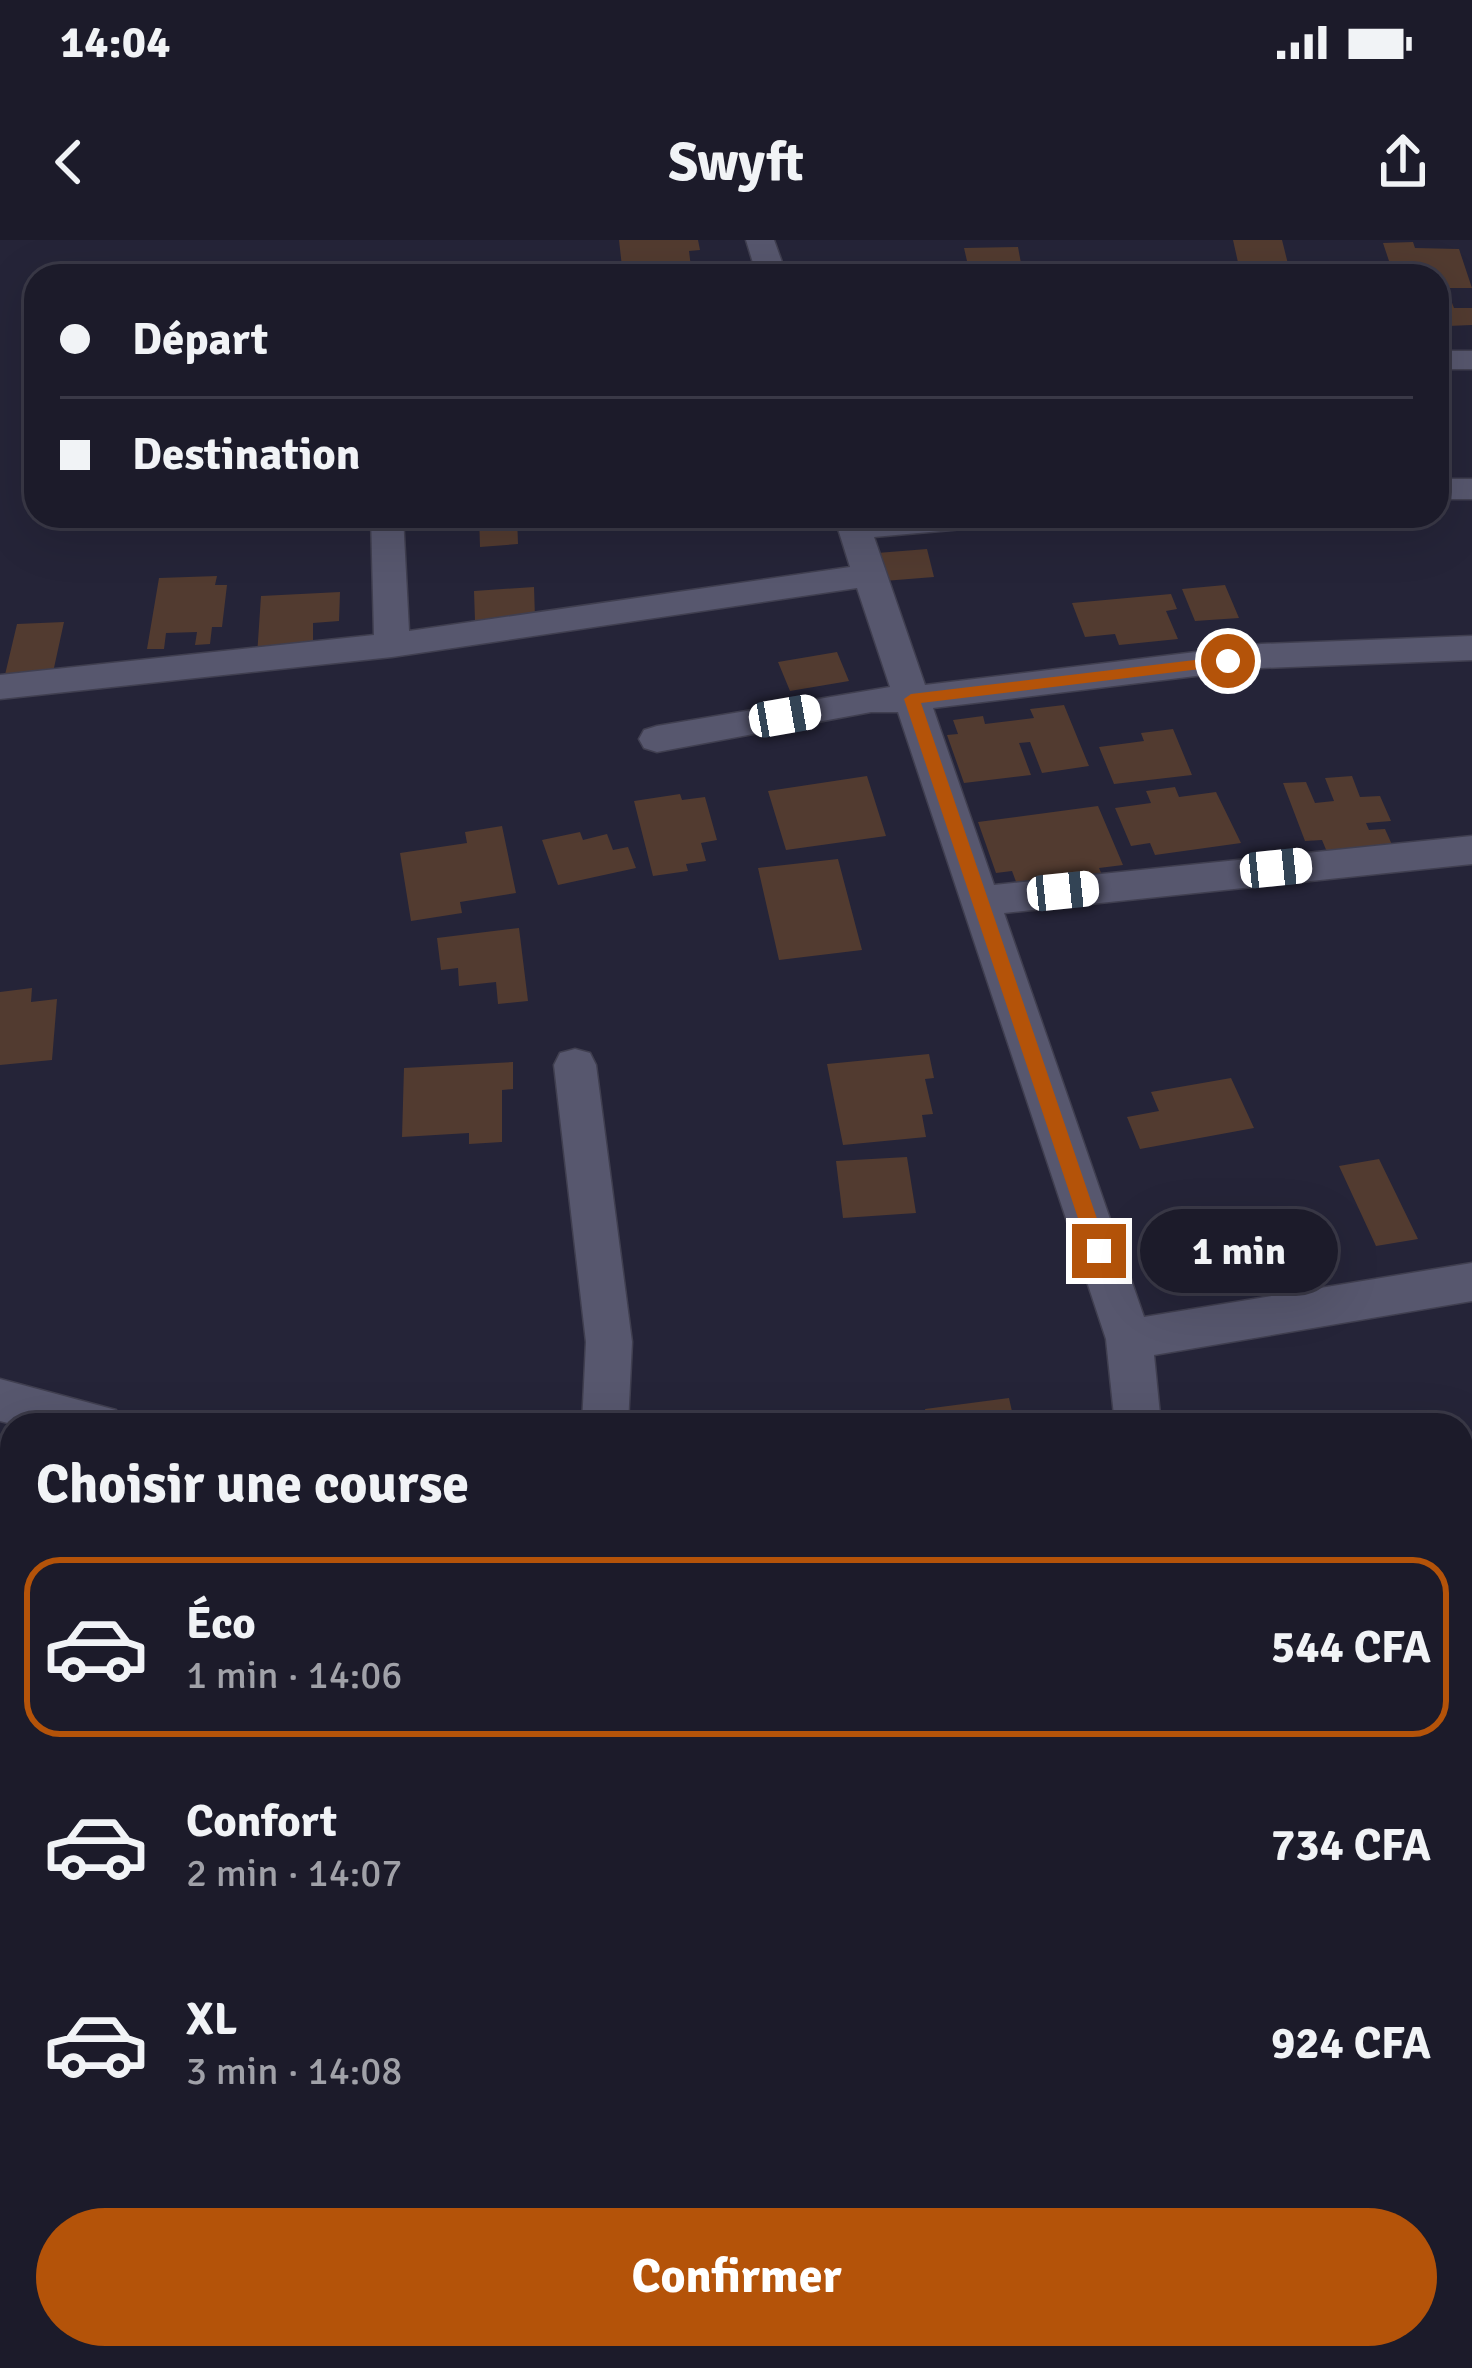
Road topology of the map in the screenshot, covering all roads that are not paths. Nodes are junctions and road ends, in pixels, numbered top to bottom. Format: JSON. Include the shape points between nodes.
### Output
{"nodes":[{"id":1,"x":387,"y":528,"type":"edge"},
{"id":2,"x":855,"y":528,"type":"edge"},
{"id":3,"x":870,"y":575,"type":"junction"},
{"id":4,"x":392,"y":645,"type":"junction"},
{"id":5,"x":1472,"y":647,"type":"edge"},
{"id":6,"x":0,"y":687,"type":"edge"},
{"id":7,"x":911,"y":699,"type":"junction"},
{"id":8,"x":657,"y":739,"type":"dead end"},
{"id":9,"x":1472,"y":850,"type":"edge"},
{"id":10,"x":977,"y":901,"type":"junction"},
{"id":11,"x":574,"y":1065,"type":"dead end"},
{"id":12,"x":1472,"y":1282,"type":"edge"},
{"id":13,"x":1129,"y":1339,"type":"junction"},
{"id":14,"x":0,"y":1400,"type":"edge"},
{"id":15,"x":51,"y":1413,"type":"edge"},
{"id":16,"x":605,"y":1413,"type":"edge"},
{"id":17,"x":1137,"y":1413,"type":"edge"}],
"edges":[{"from":1,"to":4,"type":"street"},
{"from":2,"to":3,"type":"street"},
{"from":3,"to":4,"type":"street"},
{"from":3,"to":7,"type":"street"},
{"from":4,"to":6,"type":"street"},
{"from":5,"to":7,"type":"street","via":[[1182,664]]},
{"from":7,"to":8,"type":"street"},
{"from":7,"to":10,"type":"street"},
{"from":9,"to":10,"type":"street"},
{"from":10,"to":13,"type":"street"},
{"from":11,"to":16,"type":"street","via":[[609,1342]]},
{"from":12,"to":13,"type":"street"},
{"from":13,"to":17,"type":"street"},
{"from":14,"to":15,"type":"street"}]}
